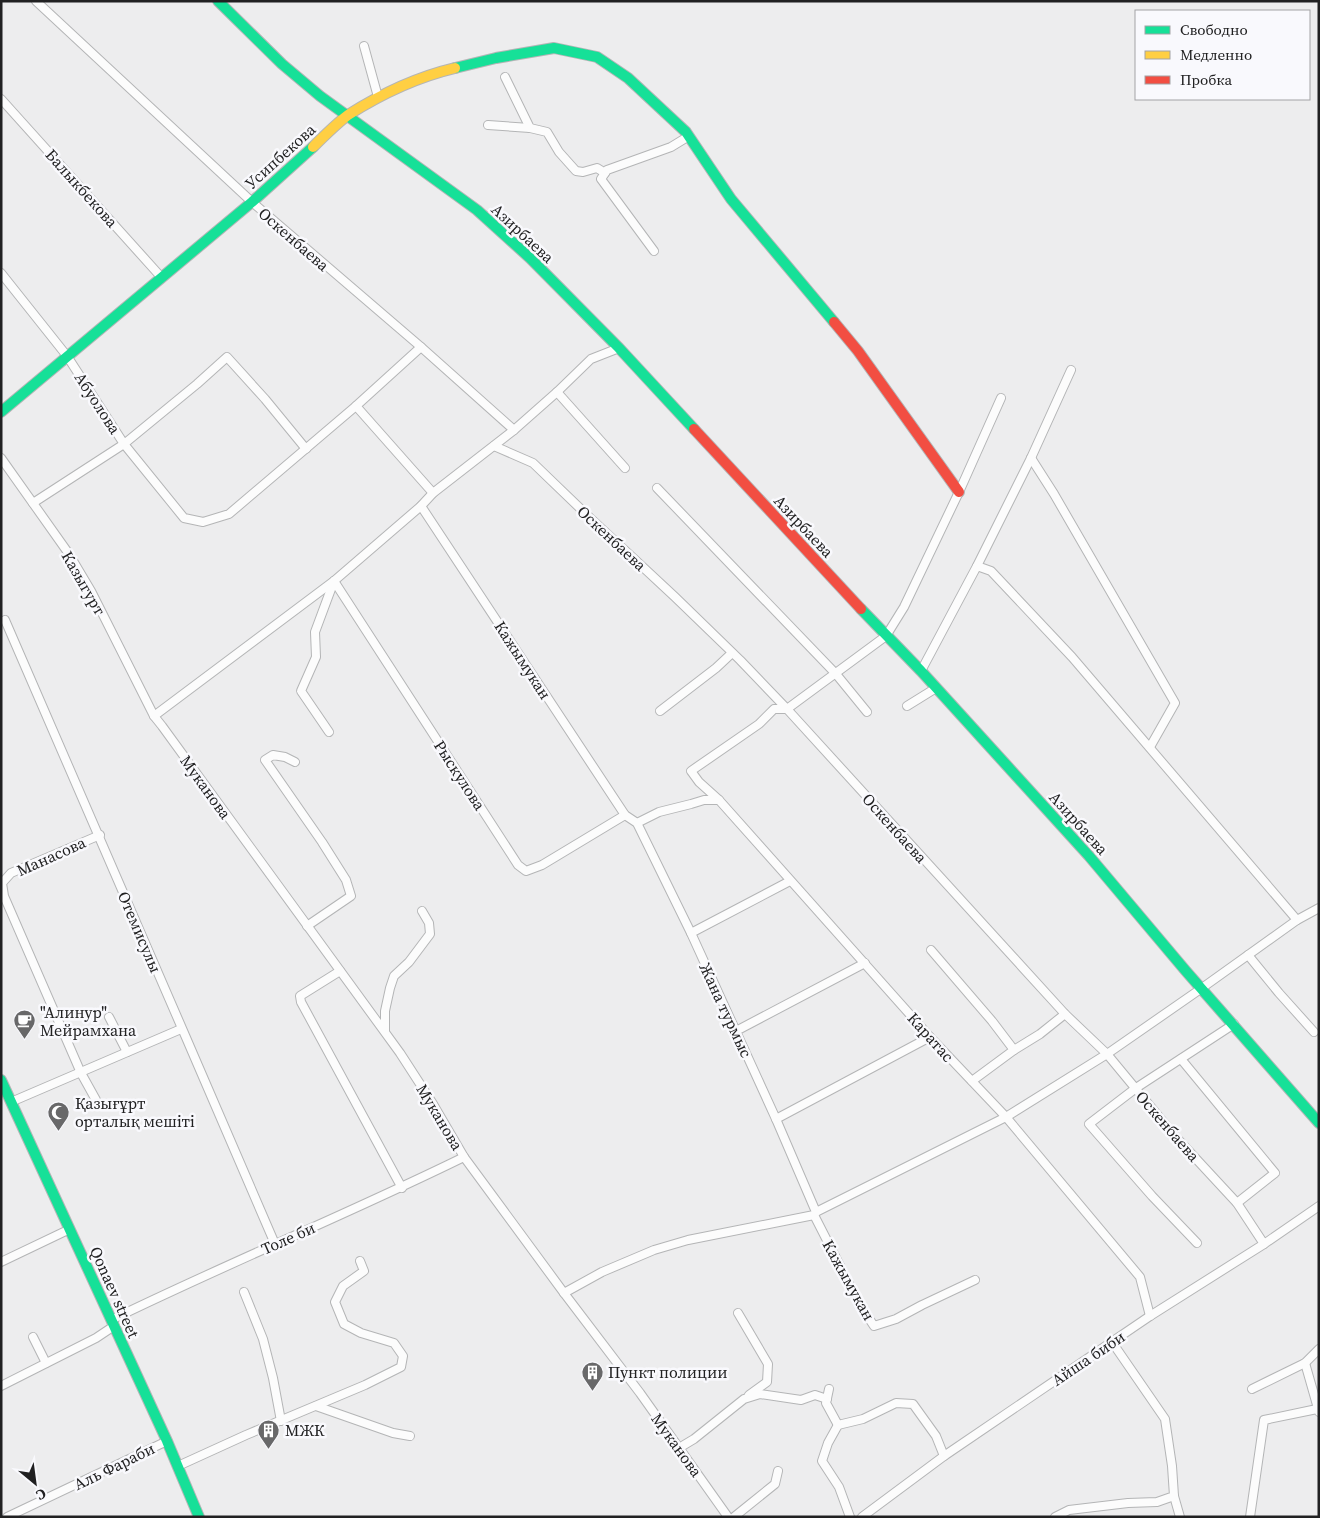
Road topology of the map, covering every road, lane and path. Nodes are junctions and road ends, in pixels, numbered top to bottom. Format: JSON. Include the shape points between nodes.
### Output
{"nodes":[{"id":1,"x":36,"y":1,"type":"edge"},
{"id":2,"x":218,"y":1,"type":"edge"},
{"id":3,"x":364,"y":46,"type":"dead end"},
{"id":4,"x":505,"y":76,"type":"dead end"},
{"id":5,"x":378,"y":97,"type":"junction"},
{"id":6,"x":1,"y":99,"type":"edge"},
{"id":7,"x":347,"y":116,"type":"junction"},
{"id":8,"x":488,"y":125,"type":"dead end"},
{"id":9,"x":530,"y":128,"type":"junction"},
{"id":10,"x":689,"y":136,"type":"junction"},
{"id":11,"x":605,"y":173,"type":"junction"},
{"id":12,"x":252,"y":202,"type":"junction"},
{"id":13,"x":654,"y":251,"type":"dead end"},
{"id":14,"x":1,"y":273,"type":"edge"},
{"id":15,"x":162,"y":278,"type":"junction"},
{"id":16,"x":421,"y":348,"type":"junction"},
{"id":17,"x":619,"y":348,"type":"junction"},
{"id":18,"x":67,"y":356,"type":"junction"},
{"id":19,"x":1071,"y":370,"type":"dead end"},
{"id":20,"x":557,"y":392,"type":"junction"},
{"id":21,"x":1000,"y":398,"type":"dead end"},
{"id":22,"x":356,"y":406,"type":"junction"},
{"id":23,"x":1,"y":412,"type":"edge"},
{"id":24,"x":514,"y":430,"type":"junction"},
{"id":25,"x":124,"y":444,"type":"junction"},
{"id":26,"x":494,"y":446,"type":"junction"},
{"id":27,"x":306,"y":448,"type":"junction"},
{"id":28,"x":1,"y":458,"type":"edge"},
{"id":29,"x":1031,"y":458,"type":"junction"},
{"id":30,"x":625,"y":468,"type":"dead end"},
{"id":31,"x":657,"y":488,"type":"dead end"},
{"id":32,"x":433,"y":492,"type":"junction"},
{"id":33,"x":959,"y":492,"type":"junction"},
{"id":34,"x":33,"y":503,"type":"junction"},
{"id":35,"x":421,"y":506,"type":"junction"},
{"id":36,"x":977,"y":566,"type":"junction"},
{"id":37,"x":334,"y":581,"type":"junction"},
{"id":38,"x":5,"y":620,"type":"dead end"},
{"id":39,"x":886,"y":636,"type":"junction"},
{"id":40,"x":732,"y":653,"type":"junction"},
{"id":41,"x":921,"y":672,"type":"junction"},
{"id":42,"x":836,"y":674,"type":"junction"},
{"id":43,"x":936,"y":688,"type":"junction"},
{"id":44,"x":908,"y":706,"type":"dead end"},
{"id":45,"x":787,"y":709,"type":"junction"},
{"id":46,"x":660,"y":711,"type":"dead end"},
{"id":47,"x":867,"y":712,"type":"dead end"},
{"id":48,"x":154,"y":716,"type":"junction"},
{"id":49,"x":329,"y":732,"type":"dead end"},
{"id":50,"x":1150,"y":747,"type":"junction"},
{"id":51,"x":295,"y":762,"type":"dead end"},
{"id":52,"x":719,"y":800,"type":"junction"},
{"id":53,"x":625,"y":815,"type":"junction"},
{"id":54,"x":637,"y":823,"type":"junction"},
{"id":55,"x":100,"y":835,"type":"junction"},
{"id":56,"x":790,"y":881,"type":"junction"},
{"id":57,"x":1319,"y":908,"type":"edge"},
{"id":58,"x":422,"y":910,"type":"dead end"},
{"id":59,"x":1297,"y":920,"type":"junction"},
{"id":60,"x":307,"y":926,"type":"junction"},
{"id":61,"x":691,"y":933,"type":"junction"},
{"id":62,"x":931,"y":950,"type":"dead end"},
{"id":63,"x":1248,"y":955,"type":"junction"},
{"id":64,"x":865,"y":964,"type":"junction"},
{"id":65,"x":340,"y":971,"type":"junction"},
{"id":66,"x":1202,"y":988,"type":"junction"},
{"id":67,"x":1064,"y":1014,"type":"junction"},
{"id":68,"x":109,"y":1017,"type":"dead end"},
{"id":69,"x":1234,"y":1024,"type":"junction"},
{"id":70,"x":181,"y":1029,"type":"junction"},
{"id":71,"x":385,"y":1031,"type":"junction"},
{"id":72,"x":736,"y":1031,"type":"junction"},
{"id":73,"x":1314,"y":1032,"type":"dead end"},
{"id":74,"x":930,"y":1037,"type":"junction"},
{"id":75,"x":1014,"y":1050,"type":"junction"},
{"id":76,"x":128,"y":1052,"type":"junction"},
{"id":77,"x":1107,"y":1054,"type":"junction"},
{"id":78,"x":1181,"y":1060,"type":"junction"},
{"id":79,"x":81,"y":1072,"type":"junction"},
{"id":80,"x":1,"y":1080,"type":"edge"},
{"id":81,"x":972,"y":1081,"type":"junction"},
{"id":82,"x":1136,"y":1088,"type":"junction"},
{"id":83,"x":96,"y":1100,"type":"dead end"},
{"id":84,"x":11,"y":1102,"type":"junction"},
{"id":85,"x":1006,"y":1117,"type":"junction"},
{"id":86,"x":776,"y":1119,"type":"junction"},
{"id":87,"x":1319,"y":1123,"type":"edge"},
{"id":88,"x":464,"y":1157,"type":"junction"},
{"id":89,"x":402,"y":1188,"type":"junction"},
{"id":90,"x":1237,"y":1203,"type":"junction"},
{"id":91,"x":1319,"y":1206,"type":"edge"},
{"id":92,"x":815,"y":1214,"type":"junction"},
{"id":93,"x":70,"y":1229,"type":"junction"},
{"id":94,"x":1197,"y":1243,"type":"dead end"},
{"id":95,"x":275,"y":1244,"type":"junction"},
{"id":96,"x":1264,"y":1244,"type":"junction"},
{"id":97,"x":360,"y":1261,"type":"dead end"},
{"id":98,"x":1,"y":1262,"type":"edge"},
{"id":99,"x":975,"y":1280,"type":"dead end"},
{"id":100,"x":244,"y":1292,"type":"dead end"},
{"id":101,"x":564,"y":1293,"type":"junction"},
{"id":102,"x":738,"y":1313,"type":"dead end"},
{"id":103,"x":1150,"y":1316,"type":"junction"},
{"id":104,"x":113,"y":1323,"type":"junction"},
{"id":105,"x":32,"y":1337,"type":"dead end"},
{"id":106,"x":1112,"y":1342,"type":"junction"},
{"id":107,"x":1319,"y":1349,"type":"edge"},
{"id":108,"x":46,"y":1363,"type":"junction"},
{"id":109,"x":1305,"y":1363,"type":"junction"},
{"id":110,"x":1,"y":1386,"type":"edge"},
{"id":111,"x":829,"y":1389,"type":"dead end"},
{"id":112,"x":1252,"y":1389,"type":"dead end"},
{"id":113,"x":744,"y":1399,"type":"junction"},
{"id":114,"x":827,"y":1399,"type":"junction"},
{"id":115,"x":316,"y":1406,"type":"junction"},
{"id":116,"x":1318,"y":1410,"type":"edge"},
{"id":117,"x":280,"y":1421,"type":"junction"},
{"id":118,"x":838,"y":1425,"type":"junction"},
{"id":119,"x":410,"y":1436,"type":"dead end"},
{"id":120,"x":167,"y":1441,"type":"junction"},
{"id":121,"x":680,"y":1448,"type":"junction"},
{"id":122,"x":944,"y":1456,"type":"junction"},
{"id":123,"x":178,"y":1466,"type":"junction"},
{"id":124,"x":778,"y":1471,"type":"dead end"},
{"id":125,"x":1174,"y":1496,"type":"junction"},
{"id":126,"x":198,"y":1516,"type":"edge"},
{"id":127,"x":7,"y":1517,"type":"edge"},
{"id":128,"x":728,"y":1517,"type":"edge"},
{"id":129,"x":734,"y":1517,"type":"edge"},
{"id":130,"x":850,"y":1517,"type":"edge"},
{"id":131,"x":862,"y":1517,"type":"edge"},
{"id":132,"x":1055,"y":1517,"type":"edge"},
{"id":133,"x":1180,"y":1517,"type":"edge"},
{"id":134,"x":1250,"y":1517,"type":"edge"}],
"edges":[{"from":1,"to":12,"type":"street","name":"Оскенбаева"},
{"from":2,"to":7,"type":"street","name":"Азирбаева","via":[[282,64]]},
{"from":3,"to":5,"type":"street"},
{"from":4,"to":9,"type":"street"},
{"from":5,"to":7,"type":"street","name":"Усипбекова"},
{"from":5,"to":10,"type":"street","name":"Усипбекова","via":[[431,74],[554,48],[597,56],[628,78]]},
{"from":6,"to":15,"type":"street","name":"Балыкбекова"},
{"from":7,"to":12,"type":"street","name":"Усипбекова"},
{"from":7,"to":17,"type":"street","name":"Азирбаева","via":[[477,210],[530,258]]},
{"from":8,"to":9,"type":"street"},
{"from":9,"to":11,"type":"street","via":[[547,132],[576,171],[596,168]]},
{"from":10,"to":11,"type":"street","via":[[671,147]]},
{"from":10,"to":33,"type":"street","name":"Усипбекова","via":[[731,199],[858,351]]},
{"from":11,"to":13,"type":"street","via":[[601,178]]},
{"from":12,"to":15,"type":"street","name":"Усипбекова"},
{"from":12,"to":16,"type":"street","name":"Оскенбаева"},
{"from":14,"to":18,"type":"street","name":"Абуолова"},
{"from":15,"to":18,"type":"street","name":"Усипбекова"},
{"from":16,"to":22,"type":"street"},
{"from":16,"to":24,"type":"street","name":"Оскенбаева"},
{"from":17,"to":20,"type":"street","via":[[591,359]]},
{"from":17,"to":39,"type":"street","name":"Азирбаева"},
{"from":18,"to":23,"type":"street","name":"Усипбекова"},
{"from":18,"to":25,"type":"street","name":"Абуолова"},
{"from":19,"to":29,"type":"street"},
{"from":20,"to":24,"type":"street"},
{"from":20,"to":30,"type":"street"},
{"from":21,"to":33,"type":"street"},
{"from":22,"to":27,"type":"street"},
{"from":22,"to":32,"type":"street"},
{"from":24,"to":26,"type":"street"},
{"from":25,"to":27,"type":"street","name":"Абуолова","via":[[184,518],[202,522],[229,514]]},
{"from":25,"to":27,"type":"street","via":[[227,356]]},
{"from":25,"to":34,"type":"street"},
{"from":26,"to":32,"type":"street"},
{"from":26,"to":40,"type":"street","name":"Оскенбаева","via":[[533,463]]},
{"from":28,"to":34,"type":"street","name":"Казыгурт"},
{"from":29,"to":36,"type":"street"},
{"from":29,"to":50,"type":"street","via":[[1175,703]]},
{"from":31,"to":42,"type":"street"},
{"from":32,"to":35,"type":"street"},
{"from":33,"to":39,"type":"street","via":[[904,607]]},
{"from":34,"to":48,"type":"street","name":"Казыгурт","via":[[91,591]]},
{"from":35,"to":37,"type":"street"},
{"from":35,"to":53,"type":"street","name":"Кажымукан"},
{"from":36,"to":41,"type":"street"},
{"from":36,"to":50,"type":"street","via":[[991,572],[1072,657]]},
{"from":37,"to":48,"type":"street"},
{"from":37,"to":49,"type":"street","via":[[315,632],[316,657],[301,691]]},
{"from":37,"to":53,"type":"street","name":"Рыскулова","via":[[518,865],[526,871],[542,865]]},
{"from":38,"to":55,"type":"street","name":"Отемисулы"},
{"from":39,"to":41,"type":"street","name":"Азирбаева"},
{"from":39,"to":42,"type":"street"},
{"from":40,"to":45,"type":"street","name":"Оскенбаева"},
{"from":40,"to":46,"type":"street"},
{"from":41,"to":43,"type":"street","name":"Азирбаева"},
{"from":42,"to":45,"type":"street"},
{"from":42,"to":47,"type":"street"},
{"from":43,"to":44,"type":"street"},
{"from":43,"to":66,"type":"street","name":"Азирбаева","via":[[1089,856]]},
{"from":45,"to":52,"type":"street","name":"Каратас","via":[[774,709],[759,724],[691,771]]},
{"from":45,"to":67,"type":"street","name":"Оскенбаева"},
{"from":48,"to":60,"type":"street","name":"Муканова"},
{"from":50,"to":59,"type":"street"},
{"from":51,"to":60,"type":"street","via":[[272,755],[265,760],[322,842],[346,880],[351,896]]},
{"from":52,"to":54,"type":"street","via":[[704,800],[659,812]]},
{"from":52,"to":56,"type":"street","name":"Каратас"},
{"from":53,"to":54,"type":"street"},
{"from":54,"to":61,"type":"street","name":"Жана турмыс"},
{"from":55,"to":70,"type":"street","name":"Отемисулы"},
{"from":55,"to":79,"type":"street","name":"Манасова","via":[[11,873],[2,883],[4,896]]},
{"from":56,"to":61,"type":"street"},
{"from":56,"to":64,"type":"street","name":"Каратас"},
{"from":57,"to":59,"type":"street"},
{"from":58,"to":71,"type":"street","via":[[429,923],[430,934],[394,976],[385,1011]]},
{"from":59,"to":63,"type":"street"},
{"from":60,"to":65,"type":"street","name":"Муканова"},
{"from":61,"to":72,"type":"street","name":"Жана турмыс"},
{"from":62,"to":75,"type":"street"},
{"from":63,"to":66,"type":"street"},
{"from":63,"to":73,"type":"street"},
{"from":64,"to":72,"type":"street"},
{"from":64,"to":74,"type":"street","name":"Каратас"},
{"from":65,"to":71,"type":"street","name":"Муканова"},
{"from":65,"to":89,"type":"street","via":[[300,996],[301,1002]]},
{"from":66,"to":69,"type":"street","name":"Азирбаева"},
{"from":66,"to":77,"type":"street"},
{"from":67,"to":75,"type":"street"},
{"from":67,"to":77,"type":"street","name":"Оскенбаева"},
{"from":68,"to":76,"type":"street"},
{"from":69,"to":78,"type":"street"},
{"from":69,"to":87,"type":"street","name":"Азирбаева"},
{"from":70,"to":76,"type":"street"},
{"from":70,"to":95,"type":"street","name":"Отемисулы"},
{"from":71,"to":88,"type":"street","name":"Муканова"},
{"from":72,"to":86,"type":"street","name":"Жана турмыс"},
{"from":74,"to":81,"type":"street","name":"Каратас"},
{"from":74,"to":86,"type":"street"},
{"from":75,"to":81,"type":"street"},
{"from":76,"to":79,"type":"street"},
{"from":77,"to":82,"type":"street","name":"Оскенбаева"},
{"from":77,"to":85,"type":"street"},
{"from":78,"to":82,"type":"street"},
{"from":78,"to":90,"type":"street","via":[[1275,1173]]},
{"from":79,"to":83,"type":"street","name":"Манасова"},
{"from":79,"to":84,"type":"street"},
{"from":80,"to":84,"type":"street","name":"Qonaev street"},
{"from":81,"to":85,"type":"street","name":"Каратас"},
{"from":82,"to":90,"type":"street","name":"Оскенбаева"},
{"from":82,"to":94,"type":"street","via":[[1089,1124]]},
{"from":84,"to":93,"type":"street","name":"Qonaev street"},
{"from":85,"to":92,"type":"street"},
{"from":85,"to":103,"type":"street","name":"Каратас","via":[[1140,1277]]},
{"from":86,"to":92,"type":"street","name":"Жана турмыс"},
{"from":88,"to":89,"type":"street","name":"Толе би"},
{"from":88,"to":101,"type":"street","name":"Муканова"},
{"from":89,"to":95,"type":"street","name":"Толе би"},
{"from":90,"to":96,"type":"street","name":"Оскенбаева"},
{"from":91,"to":96,"type":"street","name":"Айша биби"},
{"from":92,"to":99,"type":"street","name":"Кажымукан","via":[[860,1305],[874,1326],[896,1319]]},
{"from":92,"to":101,"type":"street","via":[[654,1250],[602,1272]]},
{"from":93,"to":98,"type":"street"},
{"from":93,"to":104,"type":"street","name":"Qonaev street"},
{"from":95,"to":104,"type":"street","name":"Толе би","via":[[234,1261]]},
{"from":96,"to":103,"type":"street","name":"Айша биби"},
{"from":97,"to":115,"type":"street","via":[[364,1271],[343,1286],[335,1302],[344,1324],[394,1343],[403,1356],[401,1367]]},
{"from":100,"to":117,"type":"street","via":[[263,1338]]},
{"from":101,"to":121,"type":"street","name":"Муканова"},
{"from":102,"to":113,"type":"street","via":[[768,1364],[767,1382]]},
{"from":103,"to":106,"type":"street","name":"Айша биби"},
{"from":104,"to":108,"type":"street","name":"Толе би","via":[[96,1338]]},
{"from":104,"to":120,"type":"street","name":"Qonaev street"},
{"from":105,"to":108,"type":"street"},
{"from":106,"to":122,"type":"street","name":"Айша биби"},
{"from":106,"to":125,"type":"street","via":[[1165,1419]]},
{"from":107,"to":109,"type":"street"},
{"from":108,"to":110,"type":"street","name":"Толе би"},
{"from":109,"to":112,"type":"street"},
{"from":109,"to":116,"type":"street"},
{"from":111,"to":114,"type":"street"},
{"from":113,"to":114,"type":"street","via":[[760,1394],[801,1400],[815,1395]]},
{"from":113,"to":121,"type":"street"},
{"from":114,"to":118,"type":"street"},
{"from":115,"to":117,"type":"street"},
{"from":115,"to":119,"type":"street"},
{"from":116,"to":134,"type":"street","via":[[1264,1420]]},
{"from":117,"to":123,"type":"street"},
{"from":118,"to":122,"type":"street","via":[[863,1419],[896,1403],[913,1404],[936,1436]]},
{"from":118,"to":130,"type":"street","via":[[822,1461],[839,1487]]},
{"from":120,"to":123,"type":"street","name":"Qonaev street"},
{"from":120,"to":127,"type":"street","name":"Аль Фараби"},
{"from":121,"to":128,"type":"street","name":"Муканова"},
{"from":122,"to":131,"type":"street","name":"Айша биби"},
{"from":123,"to":126,"type":"street","name":"Qonaev street"},
{"from":124,"to":129,"type":"street","via":[[775,1484]]},
{"from":125,"to":132,"type":"street","via":[[1157,1502],[1069,1510]]},
{"from":125,"to":133,"type":"street"}]}
